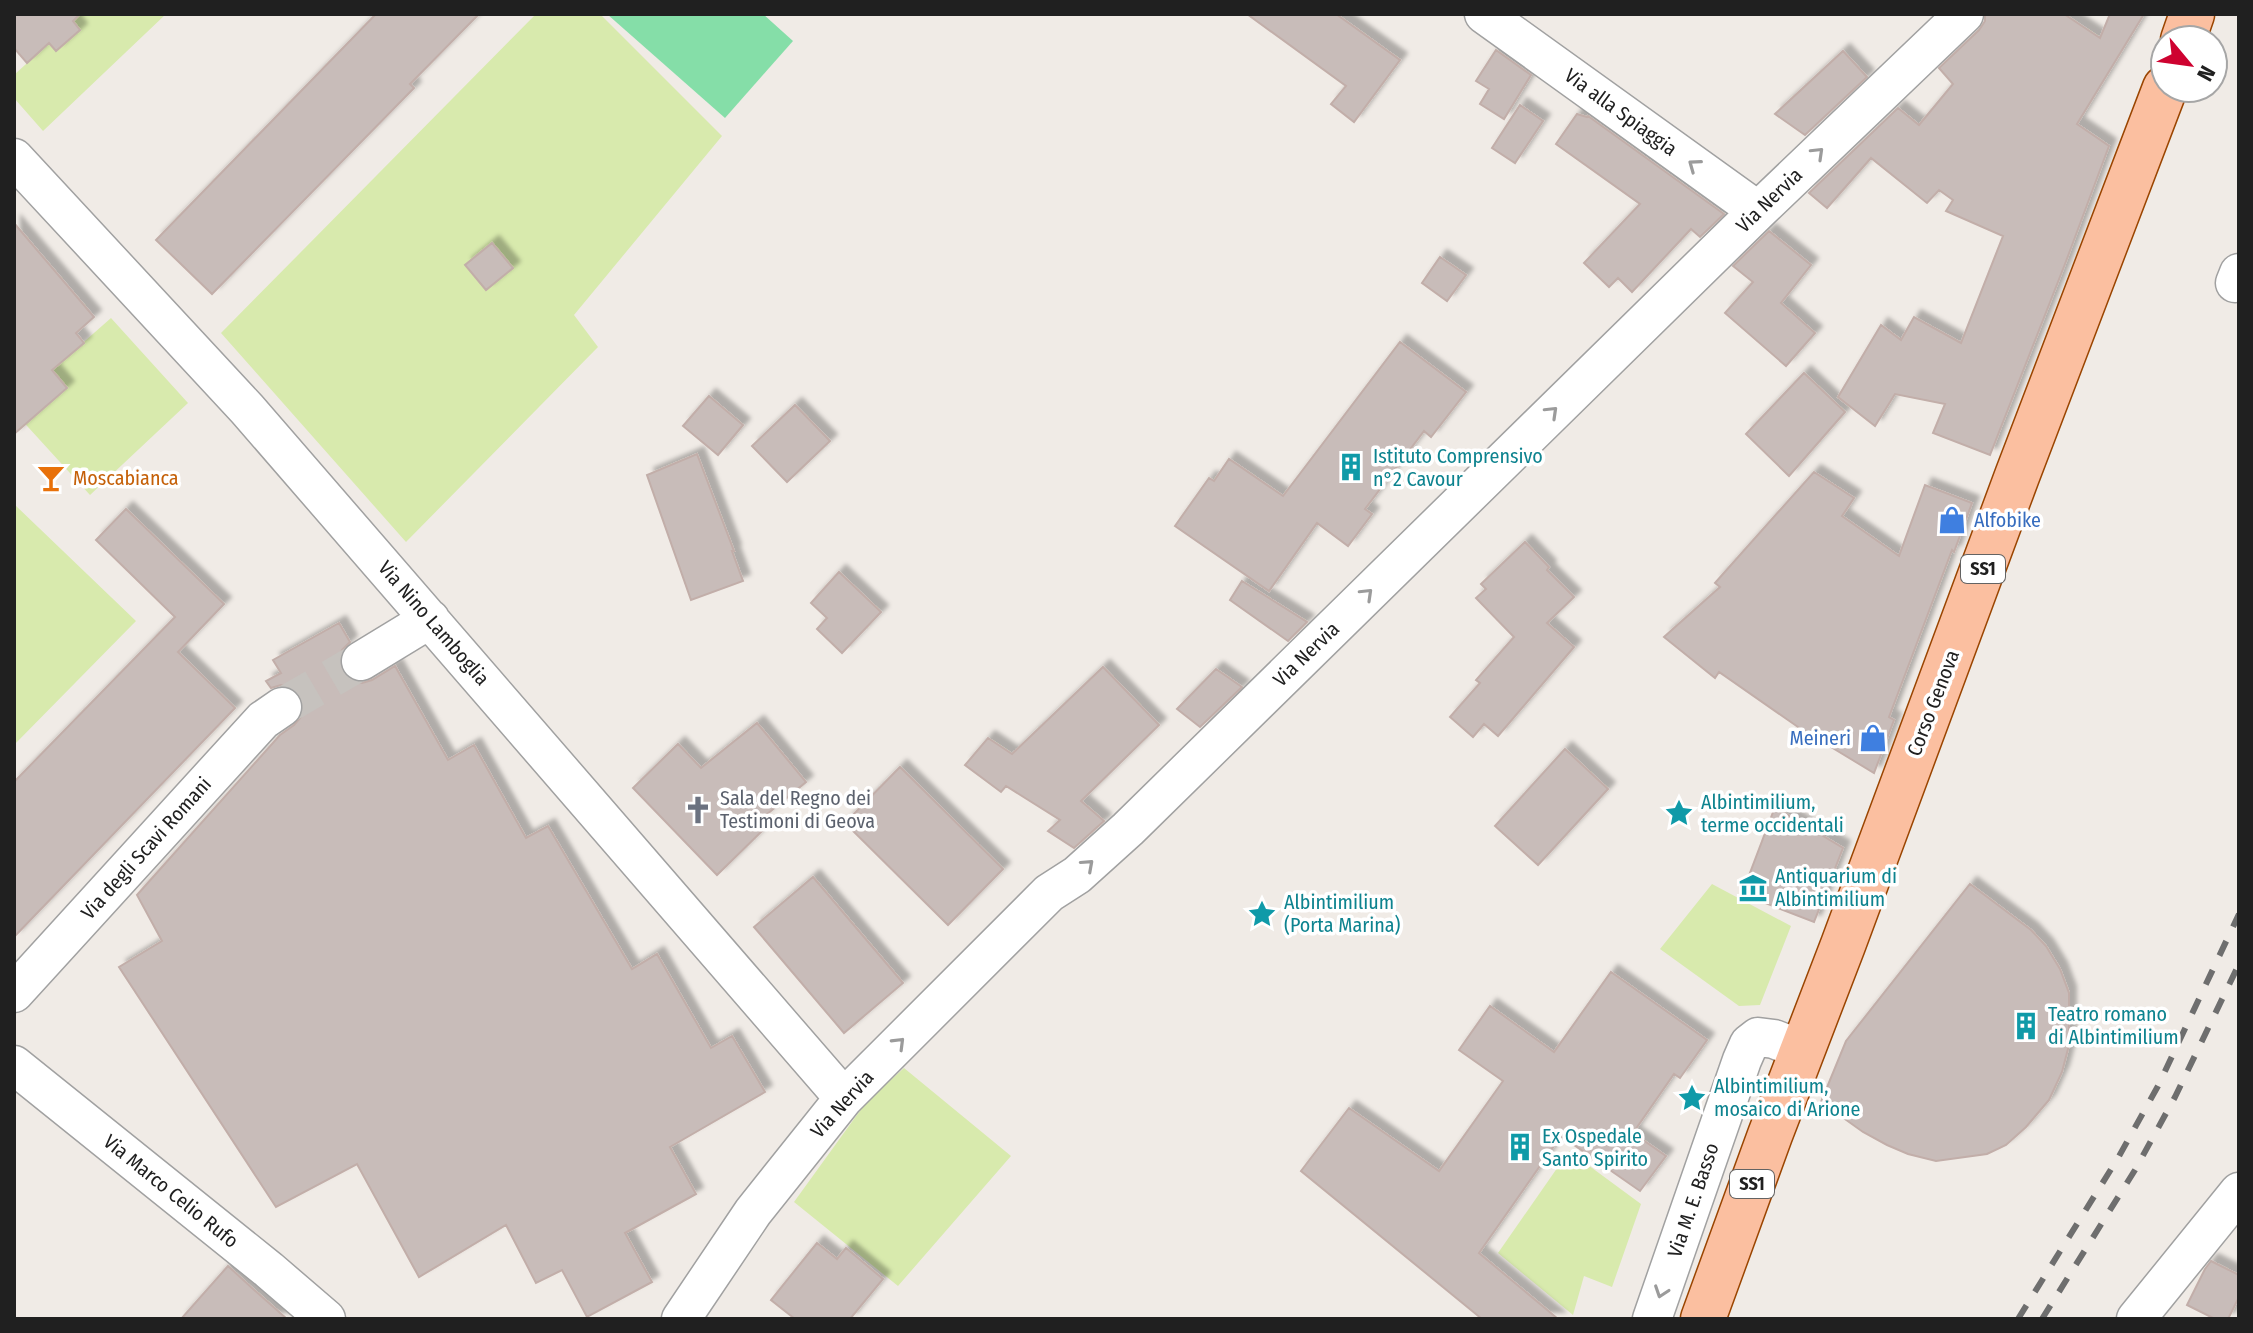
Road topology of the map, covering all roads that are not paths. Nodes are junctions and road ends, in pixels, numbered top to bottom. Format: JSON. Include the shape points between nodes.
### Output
{"nodes":[{"id":1,"x":1484,"y":14,"type":"edge"},
{"id":2,"x":1964,"y":14,"type":"edge"},
{"id":3,"x":2159,"y":104,"type":"edge"},
{"id":4,"x":14,"y":158,"type":"edge"},
{"id":5,"x":1758,"y":211,"type":"junction"},
{"id":6,"x":430,"y":619,"type":"junction"},
{"id":7,"x":361,"y":661,"type":"tunnel mouth"},
{"id":8,"x":282,"y":707,"type":"tunnel mouth"},
{"id":9,"x":14,"y":993,"type":"edge"},
{"id":10,"x":1802,"y":1050,"type":"junction"},
{"id":11,"x":14,"y":1065,"type":"edge"},
{"id":12,"x":844,"y":1098,"type":"junction"},
{"id":13,"x":2239,"y":1192,"type":"edge"},
{"id":14,"x":326,"y":1319,"type":"edge"},
{"id":15,"x":681,"y":1319,"type":"edge"},
{"id":16,"x":1652,"y":1319,"type":"edge"},
{"id":17,"x":1703,"y":1319,"type":"edge"},
{"id":18,"x":2136,"y":1319,"type":"edge"}],
"edges":[{"from":5,"to":1,"type":"street","name":"Via alla Spiaggia","one_way":true},
{"from":5,"to":2,"type":"street","name":"Via Nervia","one_way":true},
{"from":3,"to":10,"type":"main road","name":"Corso Genova","number":"SS1"},
{"from":4,"to":6,"type":"street","name":"Via Nino Lamboglia","via":[[247,409]]},
{"from":12,"to":5,"type":"street","name":"Via Nervia","one_way":true,"via":[[1049,893],[1137,821]]},
{"from":6,"to":7,"type":"street"},
{"from":6,"to":12,"type":"street","name":"Via Nino Lamboglia"},
{"from":8,"to":9,"type":"street","name":"Via degli Scavi Romani","via":[[263,720]]},
{"from":10,"to":16,"type":"street","name":"Via M. E. Basso","one_way":true,"via":[[1758,1037],[1749,1044]]},
{"from":10,"to":17,"type":"main road","name":"Corso Genova","number":"SS1"},
{"from":11,"to":14,"type":"street","name":"Via Marco Celio Rufo"},
{"from":12,"to":15,"type":"street","name":"Via Nervia","via":[[753,1212]]},
{"from":13,"to":18,"type":"street"}]}
